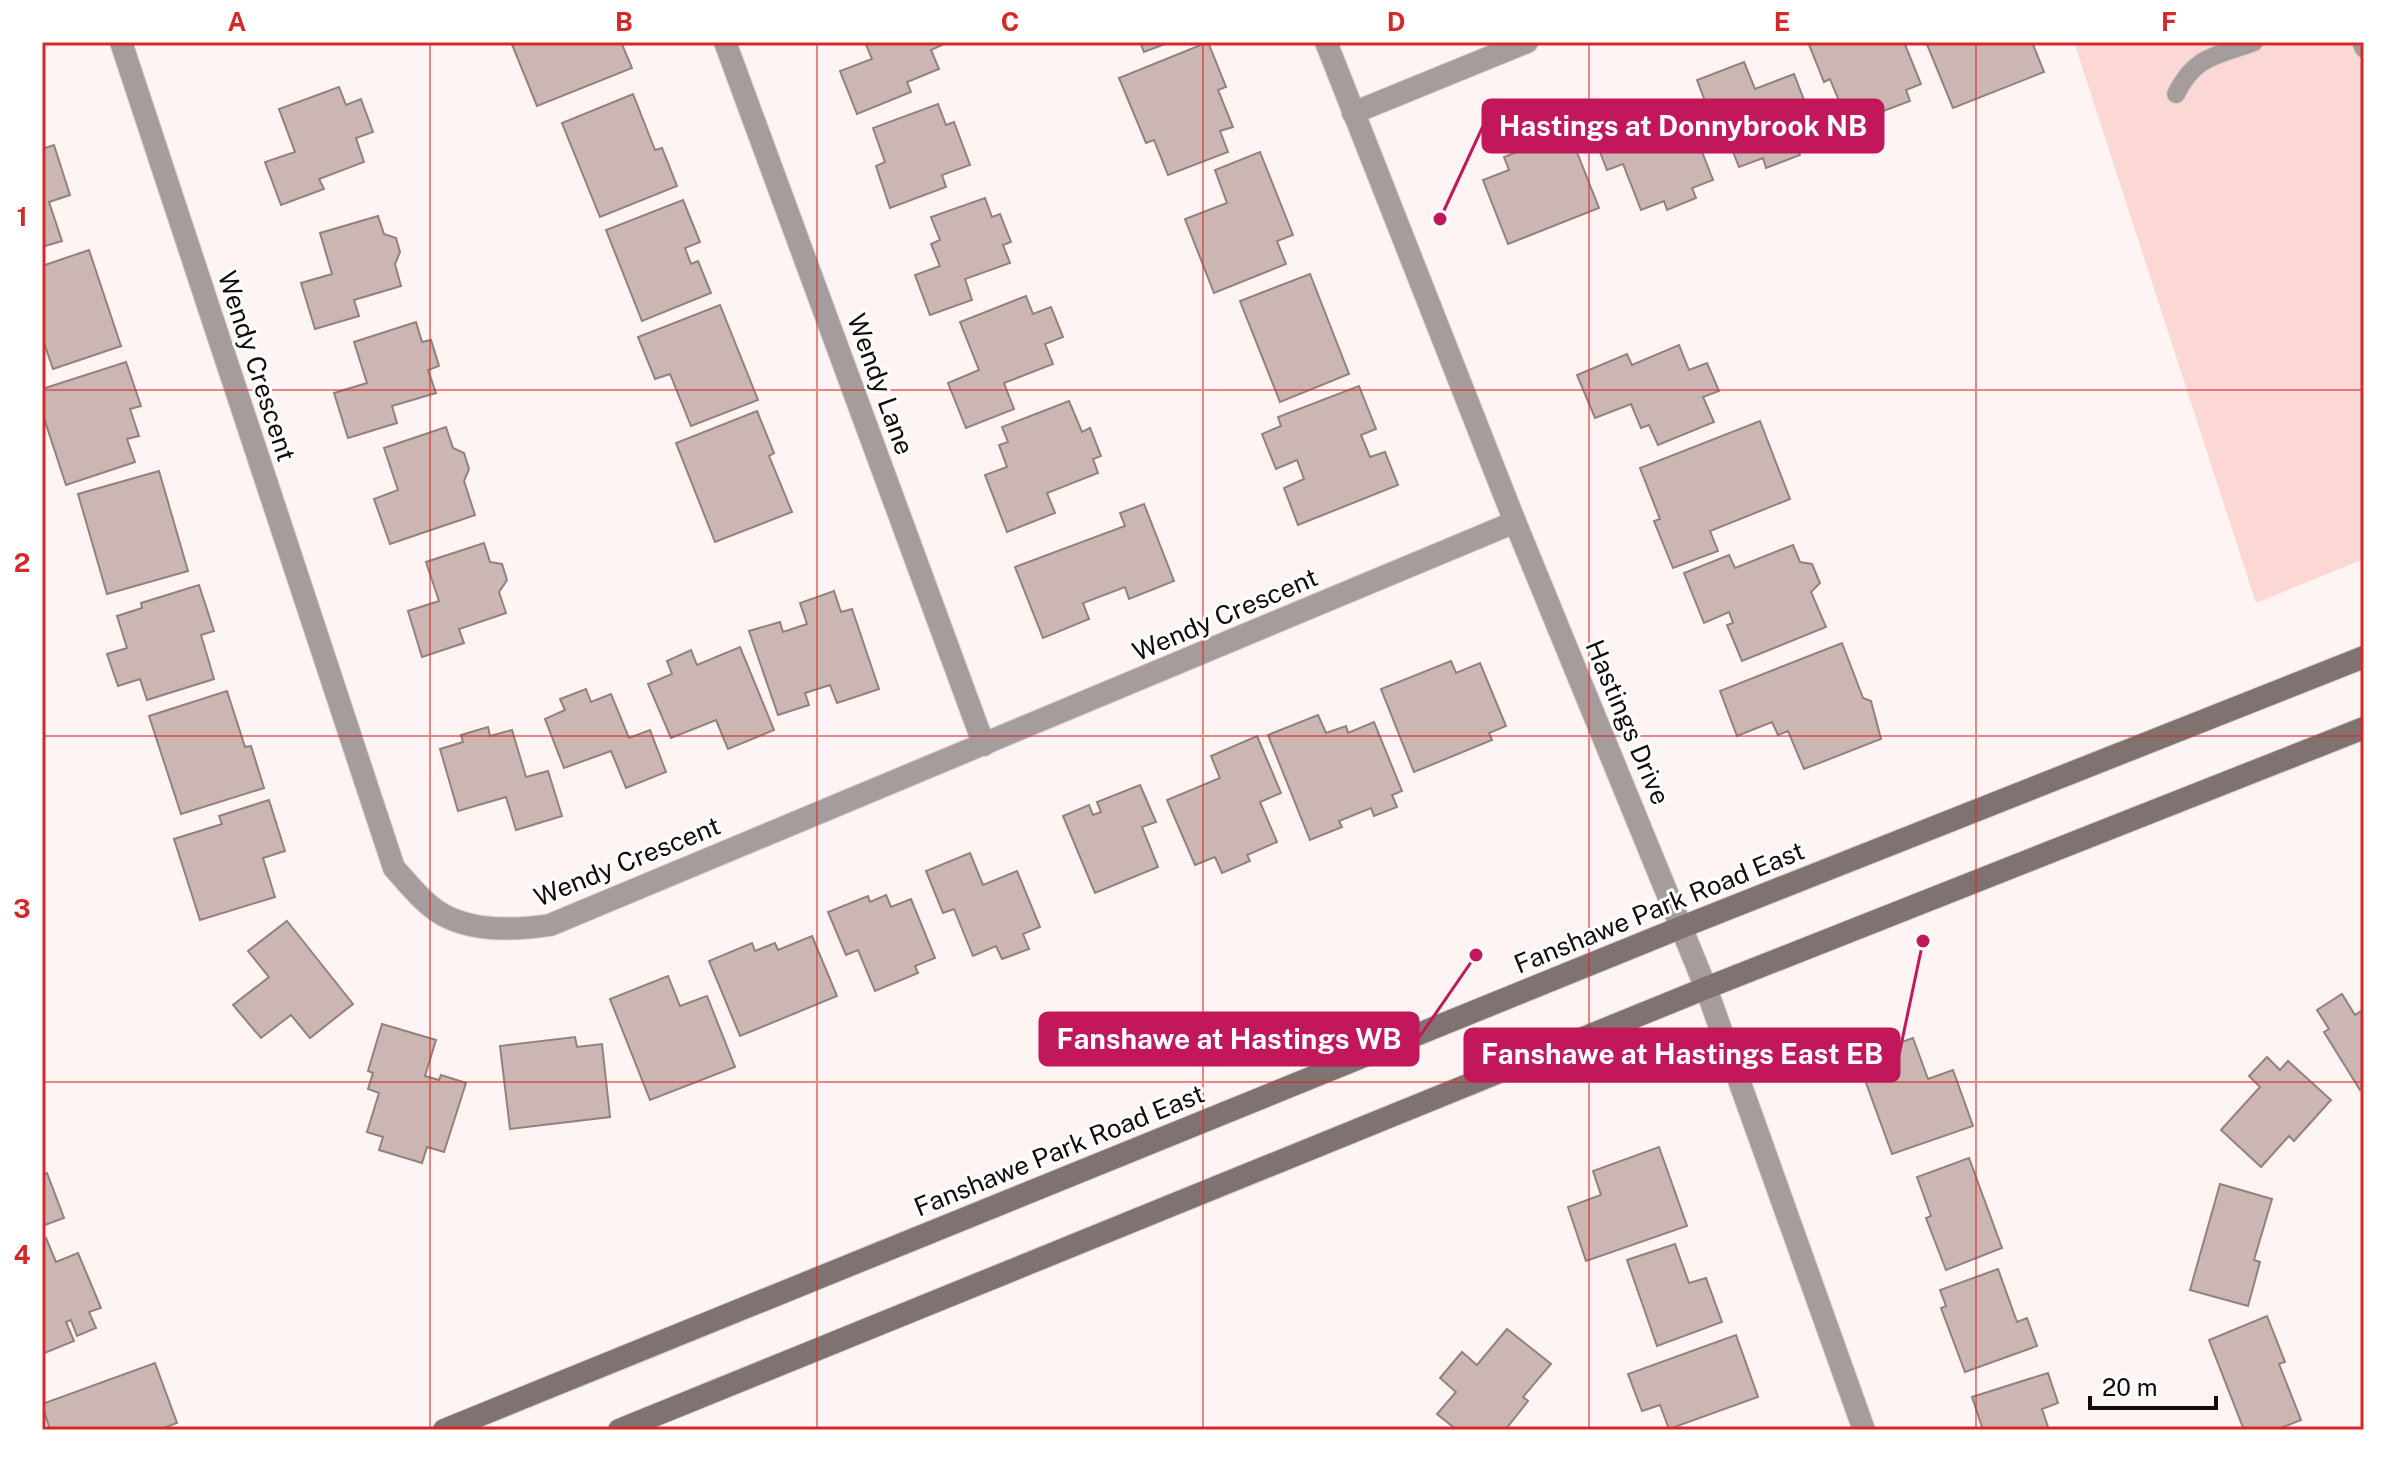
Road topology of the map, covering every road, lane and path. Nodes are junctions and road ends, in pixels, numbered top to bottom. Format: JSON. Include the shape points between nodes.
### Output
{"nodes":[{"id":1,"x":121,"y":42,"type":"edge"},
{"id":2,"x":725,"y":42,"type":"edge"},
{"id":3,"x":1326,"y":42,"type":"edge"},
{"id":4,"x":1527,"y":42,"type":"edge"},
{"id":5,"x":2254,"y":42,"type":"edge"},
{"id":6,"x":2361,"y":42,"type":"edge"},
{"id":7,"x":2364,"y":49,"type":"edge"},
{"id":8,"x":2176,"y":94,"type":"dead end"},
{"id":9,"x":1353,"y":113,"type":"junction"},
{"id":10,"x":1515,"y":522,"type":"junction"},
{"id":11,"x":2364,"y":657,"type":"edge"},
{"id":12,"x":2364,"y":728,"type":"edge"},
{"id":13,"x":984,"y":745,"type":"junction"},
{"id":14,"x":1682,"y":927,"type":"junction"},
{"id":15,"x":1706,"y":988,"type":"junction"},
{"id":16,"x":444,"y":1430,"type":"edge"},
{"id":17,"x":619,"y":1430,"type":"edge"},
{"id":18,"x":1864,"y":1430,"type":"edge"}],
"edges":[{"from":1,"to":13,"type":"street","name":"Wendy Crescent","via":[[394,868],[431,907],[466,924],[515,931],[550,925]]},
{"from":2,"to":13,"type":"street","name":"Wendy Lane"},
{"from":3,"to":9,"type":"street","name":"Hastings Drive"},
{"from":4,"to":9,"type":"street"},
{"from":5,"to":8,"type":"lane","via":[[2198,62]]},
{"from":6,"to":7,"type":"lane"},
{"from":9,"to":10,"type":"street","name":"Hastings Drive"},
{"from":10,"to":13,"type":"street","name":"Wendy Crescent"},
{"from":10,"to":14,"type":"street","name":"Hastings Drive"},
{"from":11,"to":14,"type":"main road","name":"Fanshawe Park Road East"},
{"from":12,"to":15,"type":"main road"},
{"from":14,"to":15,"type":"street","name":"Hastings Drive"},
{"from":14,"to":16,"type":"main road","name":"Fanshawe Park Road East"},
{"from":15,"to":17,"type":"main road"},
{"from":15,"to":18,"type":"street","name":"Hastings Drive"}]}
